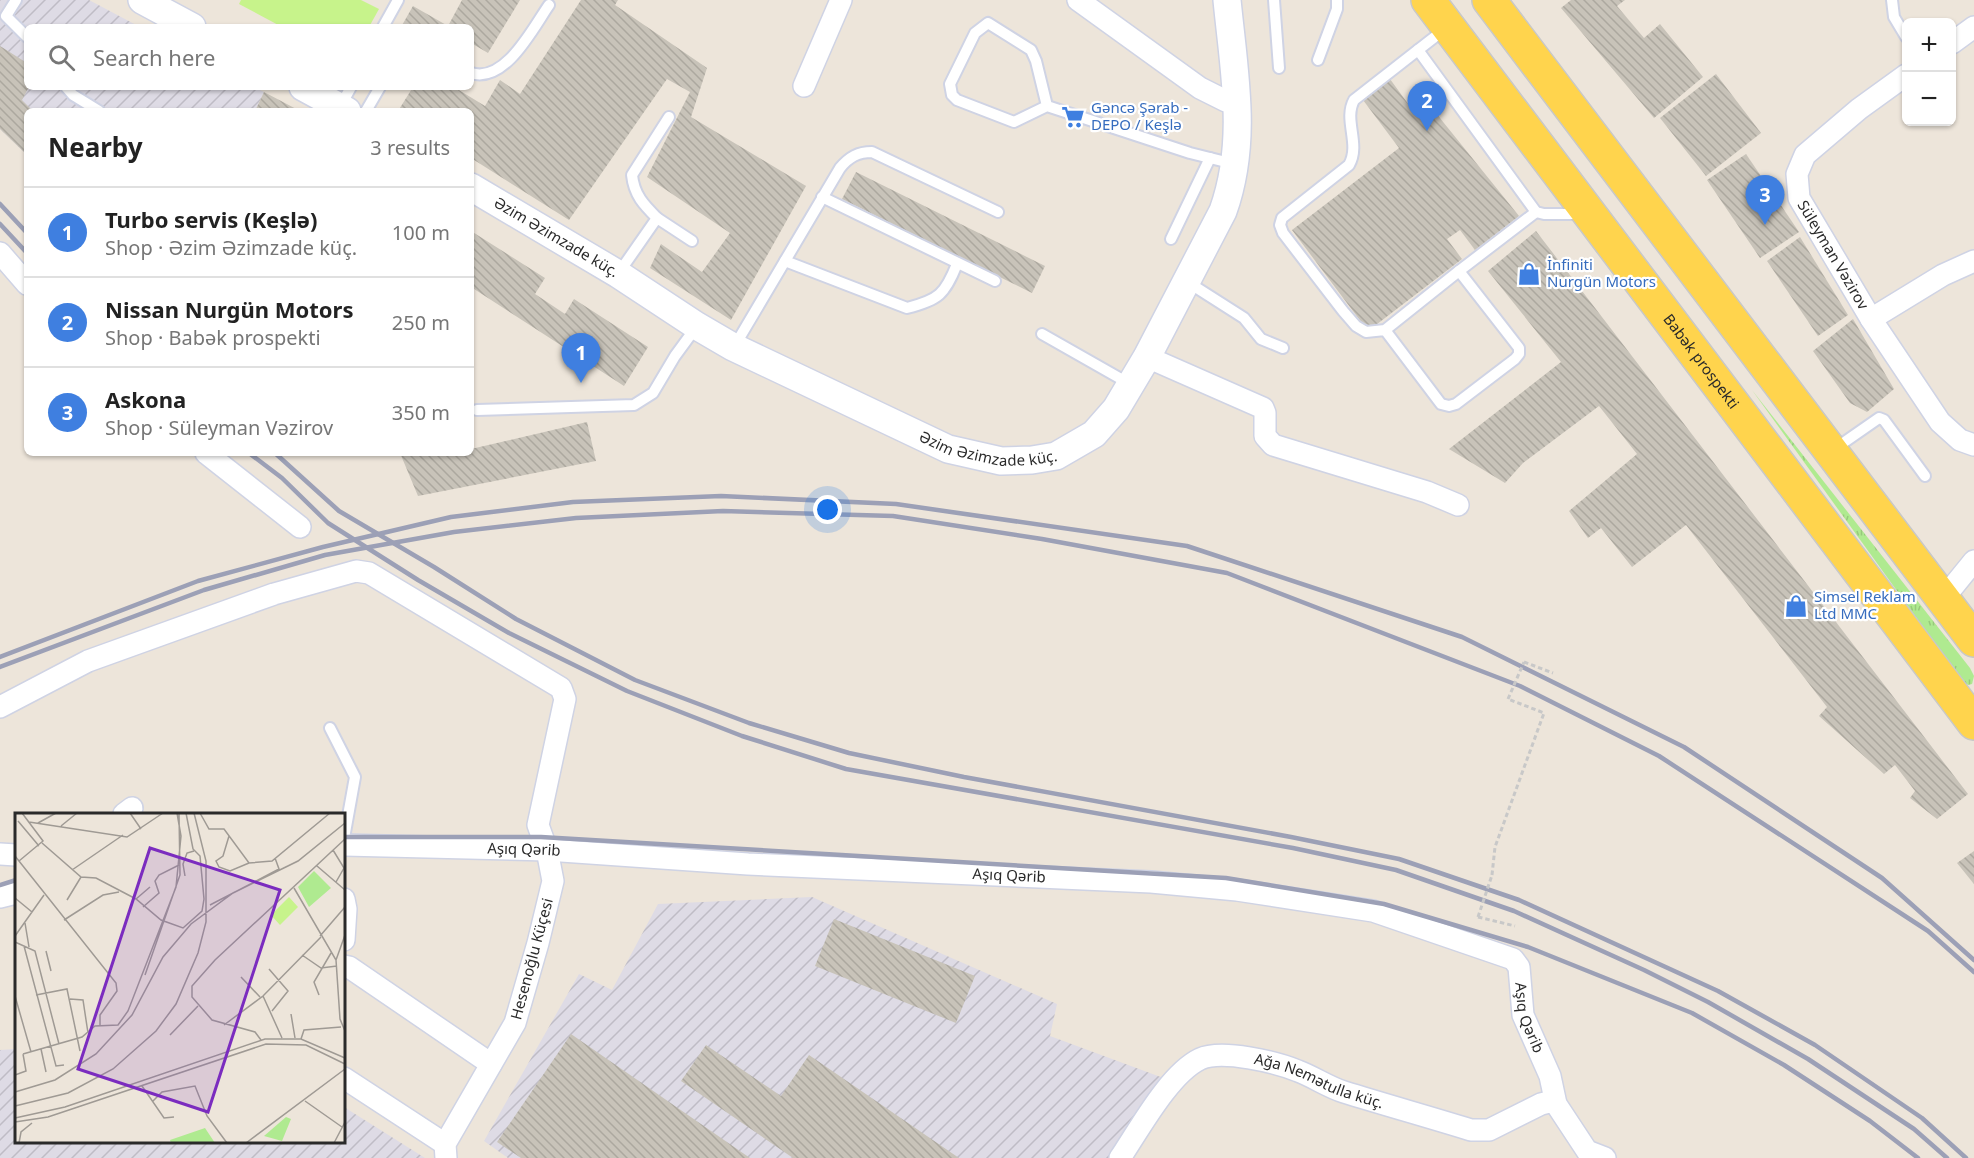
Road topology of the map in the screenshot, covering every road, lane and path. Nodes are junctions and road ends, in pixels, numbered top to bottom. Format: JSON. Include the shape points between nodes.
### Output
{"nodes":[{"id":1,"x":16,"y":0,"type":"edge"},
{"id":2,"x":142,"y":0,"type":"edge"},
{"id":3,"x":398,"y":0,"type":"edge"},
{"id":4,"x":841,"y":0,"type":"edge"},
{"id":5,"x":1078,"y":0,"type":"edge"},
{"id":6,"x":1227,"y":0,"type":"edge"},
{"id":7,"x":1274,"y":0,"type":"edge"},
{"id":8,"x":1337,"y":0,"type":"edge"},
{"id":9,"x":1428,"y":0,"type":"edge"},
{"id":10,"x":1489,"y":0,"type":"edge"},
{"id":11,"x":1892,"y":0,"type":"edge"},
{"id":12,"x":549,"y":5,"type":"dead end"},
{"id":13,"x":3,"y":14,"type":"edge"},
{"id":14,"x":186,"y":24,"type":"edge"},
{"id":15,"x":385,"y":24,"type":"edge"},
{"id":16,"x":1448,"y":27,"type":"junction"},
{"id":17,"x":1974,"y":27,"type":"edge"},
{"id":18,"x":1902,"y":31,"type":"edge"},
{"id":19,"x":24,"y":34,"type":"edge"},
{"id":20,"x":1956,"y":40,"type":"edge"},
{"id":21,"x":1418,"y":51,"type":"junction"},
{"id":22,"x":1318,"y":60,"type":"dead end"},
{"id":23,"x":1280,"y":68,"type":"dead end"},
{"id":24,"x":474,"y":73,"type":"edge"},
{"id":25,"x":1902,"y":78,"type":"edge"},
{"id":26,"x":804,"y":86,"type":"dead end"},
{"id":27,"x":69,"y":90,"type":"edge"},
{"id":28,"x":311,"y":90,"type":"edge"},
{"id":29,"x":375,"y":90,"type":"edge"},
{"id":30,"x":1237,"y":101,"type":"junction"},
{"id":31,"x":351,"y":104,"type":"edge"},
{"id":32,"x":1047,"y":105,"type":"junction"},
{"id":33,"x":94,"y":108,"type":"edge"},
{"id":34,"x":669,"y":117,"type":"dead end"},
{"id":35,"x":1223,"y":161,"type":"junction"},
{"id":36,"x":474,"y":189,"type":"edge"},
{"id":37,"x":822,"y":197,"type":"junction"},
{"id":38,"x":998,"y":212,"type":"dead end"},
{"id":39,"x":1536,"y":212,"type":"junction"},
{"id":40,"x":1589,"y":214,"type":"junction"},
{"id":41,"x":657,"y":218,"type":"junction"},
{"id":42,"x":1171,"y":239,"type":"dead end"},
{"id":43,"x":692,"y":242,"type":"dead end"},
{"id":44,"x":0,"y":253,"type":"edge"},
{"id":45,"x":785,"y":261,"type":"junction"},
{"id":46,"x":1974,"y":261,"type":"edge"},
{"id":47,"x":957,"y":264,"type":"junction"},
{"id":48,"x":1459,"y":271,"type":"junction"},
{"id":49,"x":618,"y":274,"type":"junction"},
{"id":50,"x":1186,"y":280,"type":"junction"},
{"id":51,"x":24,"y":281,"type":"edge"},
{"id":52,"x":995,"y":281,"type":"dead end"},
{"id":53,"x":1871,"y":318,"type":"junction"},
{"id":54,"x":697,"y":326,"type":"junction"},
{"id":55,"x":1385,"y":330,"type":"junction"},
{"id":56,"x":1042,"y":334,"type":"dead end"},
{"id":57,"x":734,"y":348,"type":"junction"},
{"id":58,"x":1283,"y":348,"type":"dead end"},
{"id":59,"x":1147,"y":357,"type":"junction"},
{"id":60,"x":1697,"y":357,"type":"junction"},
{"id":61,"x":1130,"y":384,"type":"junction"},
{"id":62,"x":477,"y":410,"type":"dead end"},
{"id":63,"x":1974,"y":445,"type":"edge"},
{"id":64,"x":1830,"y":452,"type":"junction"},
{"id":65,"x":210,"y":456,"type":"edge"},
{"id":66,"x":1925,"y":476,"type":"dead end"},
{"id":67,"x":1458,"y":505,"type":"dead end"},
{"id":68,"x":1872,"y":507,"type":"junction"},
{"id":69,"x":300,"y":527,"type":"dead end"},
{"id":70,"x":1974,"y":561,"type":"edge"},
{"id":71,"x":1943,"y":599,"type":"junction"},
{"id":72,"x":1974,"y":640,"type":"edge"},
{"id":73,"x":1974,"y":660,"type":"edge"},
{"id":74,"x":1553,"y":673,"type":"dead end"},
{"id":75,"x":1974,"y":701,"type":"edge"},
{"id":76,"x":0,"y":707,"type":"edge"},
{"id":77,"x":1974,"y":723,"type":"edge"},
{"id":78,"x":330,"y":728,"type":"dead end"},
{"id":79,"x":345,"y":832,"type":"edge"},
{"id":80,"x":345,"y":845,"type":"edge"},
{"id":81,"x":547,"y":850,"type":"junction"},
{"id":82,"x":0,"y":854,"type":"edge"},
{"id":83,"x":15,"y":855,"type":"edge"},
{"id":84,"x":15,"y":893,"type":"edge"},
{"id":85,"x":0,"y":897,"type":"edge"},
{"id":86,"x":345,"y":910,"type":"edge"},
{"id":87,"x":1515,"y":926,"type":"dead end"},
{"id":88,"x":345,"y":930,"type":"edge"},
{"id":89,"x":345,"y":966,"type":"edge"},
{"id":90,"x":491,"y":1064,"type":"junction"},
{"id":91,"x":345,"y":1079,"type":"edge"},
{"id":92,"x":1556,"y":1104,"type":"junction"},
{"id":93,"x":445,"y":1151,"type":"edge"},
{"id":94,"x":1120,"y":1158,"type":"edge"},
{"id":95,"x":1605,"y":1158,"type":"edge"}],
"edges":[{"from":1,"to":13,"type":"lane"},
{"from":2,"to":14,"type":"street"},
{"from":3,"to":15,"type":"lane"},
{"from":4,"to":26,"type":"street"},
{"from":5,"to":30,"type":"street","via":[[1200,88],[1226,101]]},
{"from":6,"to":30,"type":"street","name":"Əzim Əzimzade küç."},
{"from":7,"to":23,"type":"lane"},
{"from":8,"to":22,"type":"lane"},
{"from":9,"to":16,"type":"main road","name":"Babək prospekti"},
{"from":10,"to":64,"type":"main road"},
{"from":11,"to":18,"type":"lane","via":[[1894,17]]},
{"from":12,"to":24,"type":"lane","via":[[504,66],[489,73]]},
{"from":13,"to":19,"type":"lane"},
{"from":16,"to":21,"type":"lane"},
{"from":16,"to":40,"type":"main road","name":"Babək prospekti"},
{"from":17,"to":20,"type":"street"},
{"from":21,"to":39,"type":"lane"},
{"from":21,"to":55,"type":"lane","via":[[1354,100],[1350,109],[1354,150],[1349,165],[1282,218],[1280,225],[1356,326],[1366,332]]},
{"from":25,"to":53,"type":"street","name":"Süleyman Vəzirov","via":[[1805,155],[1797,174],[1799,198]]},
{"from":27,"to":33,"type":"lane"},
{"from":28,"to":31,"type":"street"},
{"from":29,"to":31,"type":"lane"},
{"from":30,"to":35,"type":"street","name":"Əzim Əzimzade küç.","via":[[1238,145]]},
{"from":32,"to":32,"type":"lane","via":[[1031,50],[988,23],[980,27],[950,84],[951,95],[1014,122]]},
{"from":32,"to":35,"type":"lane"},
{"from":34,"to":41,"type":"lane","via":[[632,176],[636,193]]},
{"from":35,"to":42,"type":"lane"},
{"from":35,"to":50,"type":"street","name":"Əzim Əzimzade küç.","via":[[1231,189]]},
{"from":36,"to":49,"type":"street","name":"Əzim Əzimzade küç."},
{"from":37,"to":38,"type":"lane","via":[[844,163],[860,152],[872,152]]},
{"from":37,"to":45,"type":"lane"},
{"from":37,"to":47,"type":"lane"},
{"from":39,"to":40,"type":"lane"},
{"from":39,"to":48,"type":"lane"},
{"from":40,"to":60,"type":"main road","name":"Babək prospekti"},
{"from":41,"to":43,"type":"lane"},
{"from":41,"to":49,"type":"lane"},
{"from":44,"to":51,"type":"street"},
{"from":45,"to":47,"type":"lane","via":[[907,308],[927,303],[940,294]]},
{"from":45,"to":57,"type":"lane"},
{"from":46,"to":53,"type":"street","via":[[1942,275]]},
{"from":47,"to":52,"type":"lane"},
{"from":48,"to":55,"type":"lane"},
{"from":48,"to":55,"type":"lane","via":[[1519,348],[1515,359],[1449,406],[1441,404]]},
{"from":49,"to":54,"type":"street","name":"Əzim Əzimzade küç."},
{"from":50,"to":58,"type":"lane","via":[[1244,318],[1264,341]]},
{"from":50,"to":59,"type":"street","name":"Əzim Əzimzade küç."},
{"from":53,"to":63,"type":"street","name":"Süleyman Vəzirov","via":[[1940,422],[1960,440]]},
{"from":54,"to":57,"type":"street","name":"Əzim Əzimzade küç."},
{"from":54,"to":62,"type":"lane","via":[[653,393],[634,405]]},
{"from":56,"to":61,"type":"lane"},
{"from":57,"to":61,"type":"street","name":"Əzim Əzimzade küç.","via":[[948,449],[1001,461],[1056,456],[1075,447],[1094,435]]},
{"from":59,"to":61,"type":"street","name":"Əzim Əzimzade küç."},
{"from":59,"to":67,"type":"street","via":[[1263,408],[1265,436],[1273,445]]},
{"from":60,"to":75,"type":"main road","via":[[1787,458],[1966,696]]},
{"from":60,"to":77,"type":"main road","name":"Babək prospekti"},
{"from":64,"to":66,"type":"lane","via":[[1879,418]]},
{"from":64,"to":68,"type":"main road"},
{"from":65,"to":69,"type":"street"},
{"from":68,"to":71,"type":"main road"},
{"from":68,"to":73,"type":"main road","via":[[1921,590]]},
{"from":70,"to":71,"type":"street"},
{"from":71,"to":72,"type":"main road"},
{"from":74,"to":87,"type":"path","bridge":true,"via":[[1524,662],[1508,699],[1544,713],[1495,847],[1492,874],[1478,917]]},
{"from":76,"to":81,"type":"street","name":"Hesenoğlu Küçesi","via":[[99,657],[274,594],[356,571],[369,573],[561,688],[565,699],[538,825]]},
{"from":78,"to":79,"type":"lane","via":[[355,777]]},
{"from":80,"to":81,"type":"street","name":"Aşıq Qərib"},
{"from":81,"to":90,"type":"street","name":"Hesenoğlu Küçesi","via":[[553,881],[515,1023]]},
{"from":81,"to":92,"type":"street","name":"Aşıq Qərib","via":[[748,864],[1151,882],[1237,890],[1373,911],[1513,959],[1519,967],[1523,1015],[1550,1076]]},
{"from":82,"to":83,"type":"street"},
{"from":84,"to":85,"type":"street"},
{"from":86,"to":88,"type":"street"},
{"from":89,"to":90,"type":"street"},
{"from":90,"to":93,"type":"street","name":"Hesenoğlu Küçesi"},
{"from":91,"to":93,"type":"street"},
{"from":92,"to":94,"type":"street","name":"Ağa Nemətulla küç.","via":[[1541,1104],[1489,1130],[1471,1130],[1341,1091],[1297,1070],[1224,1055],[1202,1058],[1174,1080]]},
{"from":92,"to":95,"type":"street","via":[[1587,1150]]}]}
